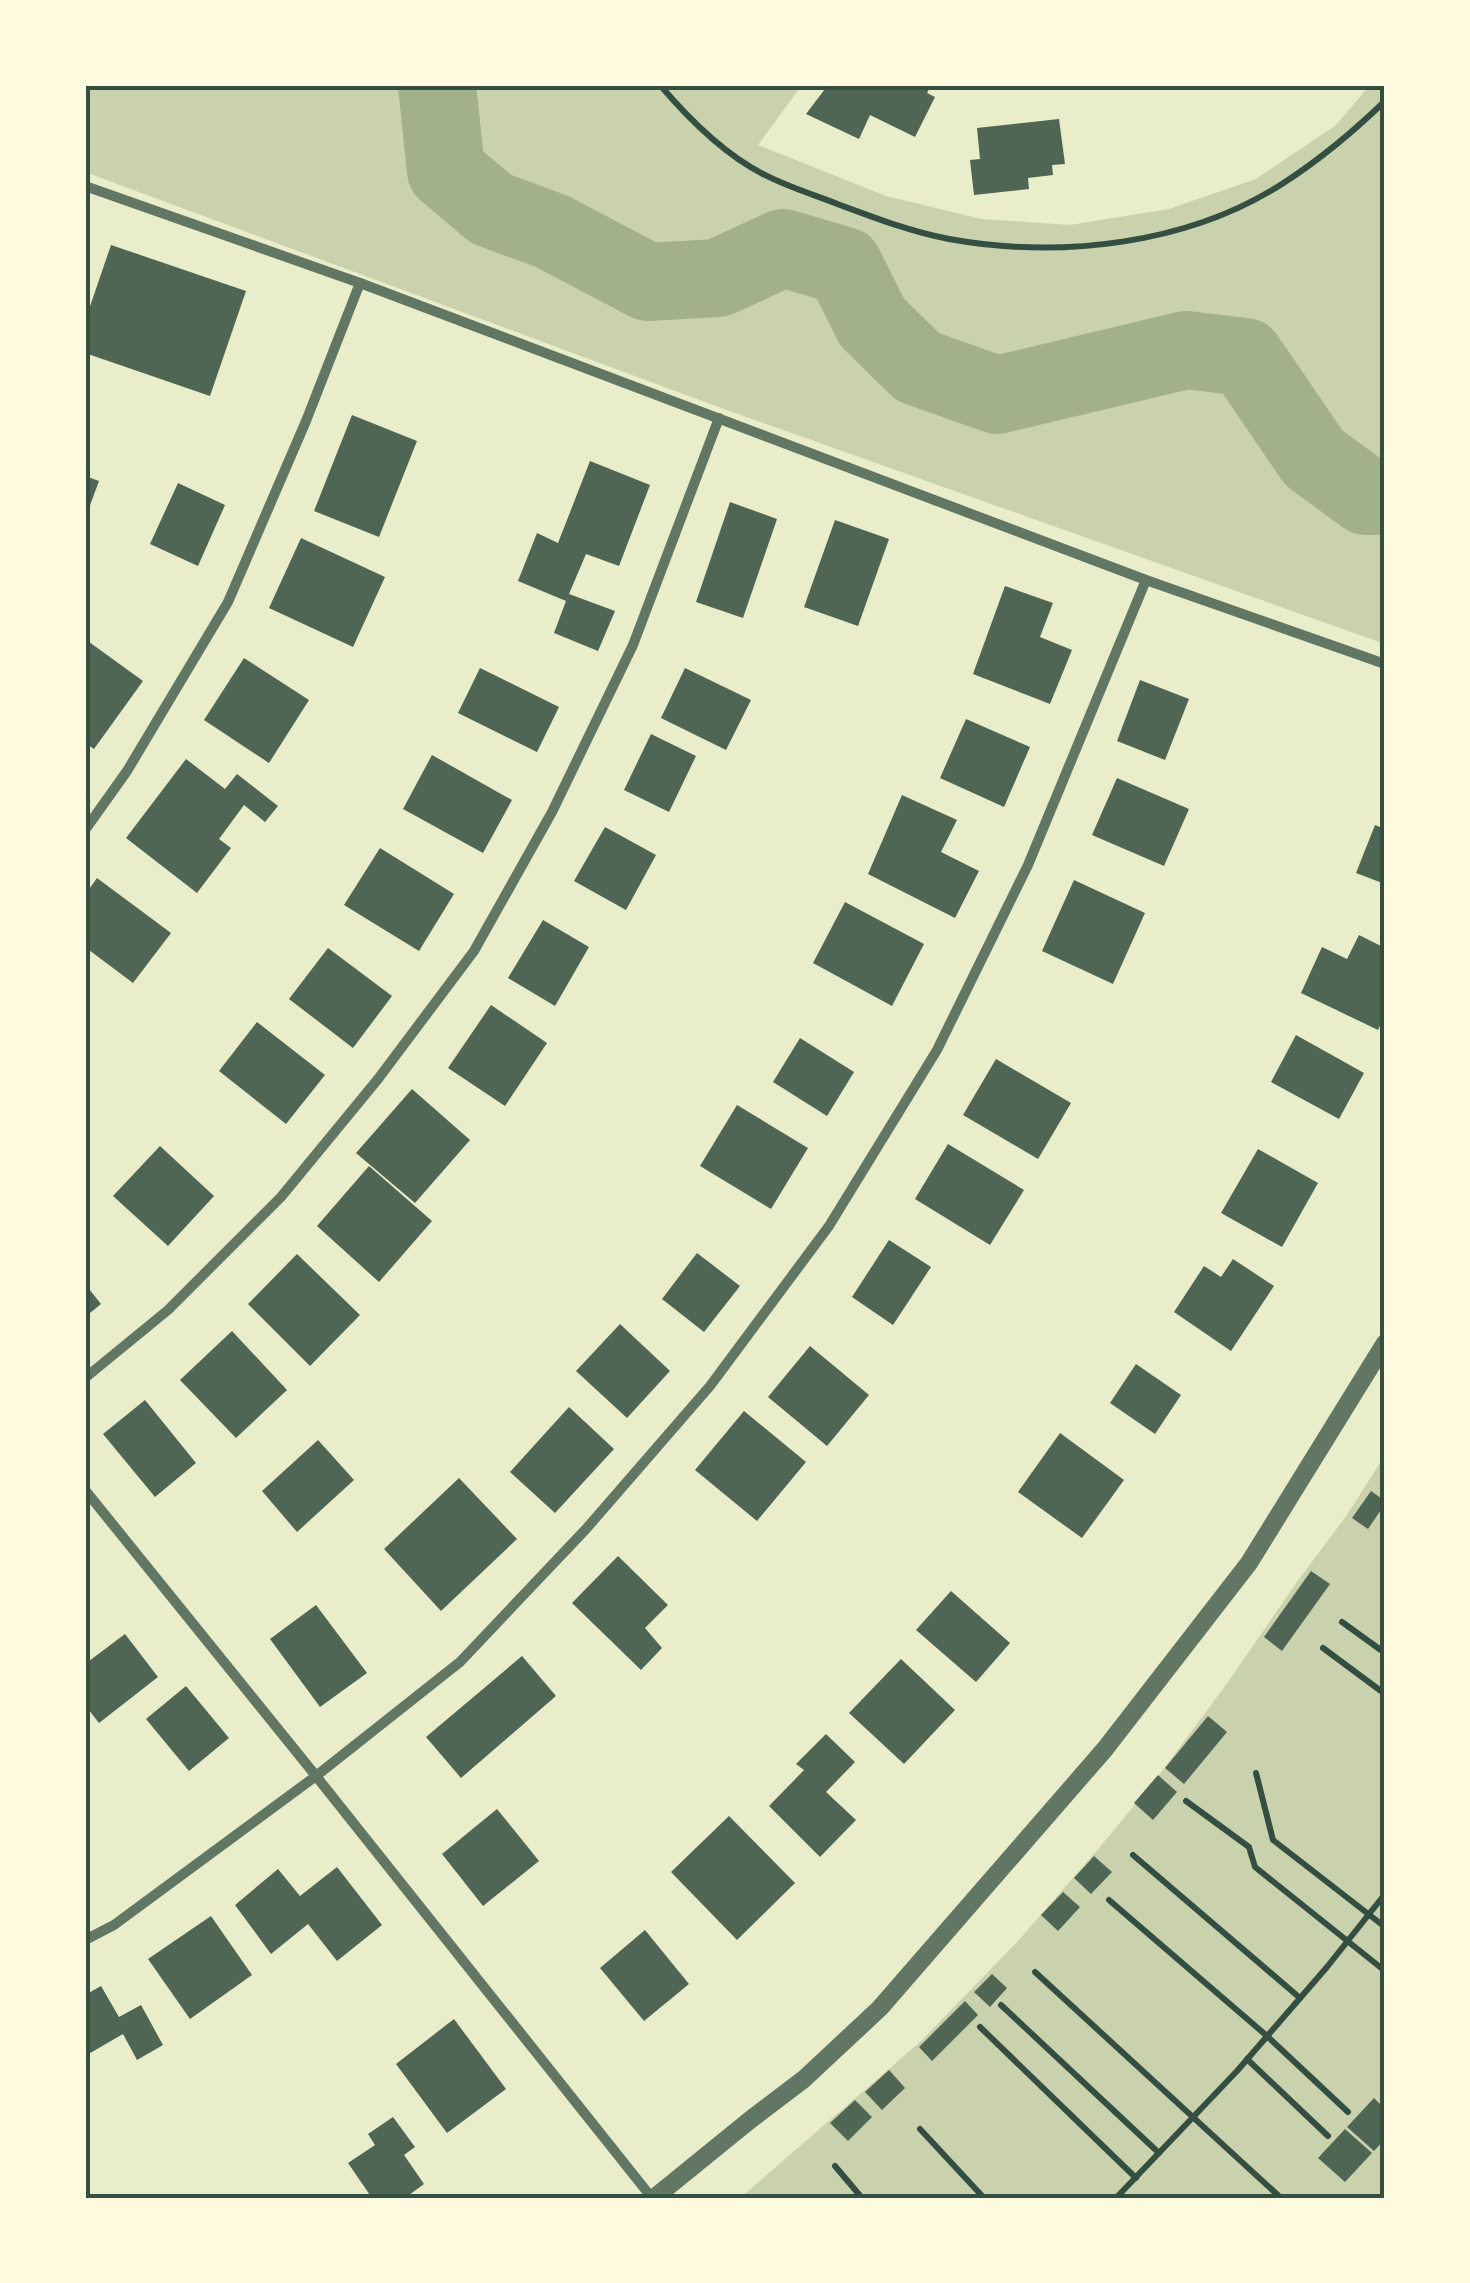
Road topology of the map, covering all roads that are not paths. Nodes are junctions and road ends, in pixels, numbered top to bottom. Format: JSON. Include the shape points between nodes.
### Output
{"nodes":[{"id":1,"x":85,"y":186,"type":"edge"},
{"id":2,"x":360,"y":282,"type":"junction"},
{"id":3,"x":719,"y":418,"type":"junction"},
{"id":4,"x":1146,"y":580,"type":"junction"},
{"id":5,"x":1385,"y":664,"type":"edge"},
{"id":6,"x":85,"y":830,"type":"edge"},
{"id":7,"x":1385,"y":1343,"type":"edge"},
{"id":8,"x":85,"y":1378,"type":"edge"},
{"id":9,"x":85,"y":1490,"type":"edge"},
{"id":10,"x":316,"y":1776,"type":"junction"},
{"id":11,"x":85,"y":1940,"type":"edge"},
{"id":12,"x":653,"y":2198,"type":"edge"}],
"edges":[{"from":1,"to":2,"type":"street"},
{"from":2,"to":3,"type":"street"},
{"from":2,"to":6,"type":"street","via":[[228,602]]},
{"from":3,"to":4,"type":"street"},
{"from":3,"to":8,"type":"street","via":[[633,645],[552,812],[474,951],[281,1197],[168,1310]]},
{"from":4,"to":5,"type":"street"},
{"from":4,"to":10,"type":"street","via":[[1012,899],[937,1050],[829,1226],[710,1386],[586,1530],[460,1662]]},
{"from":7,"to":12,"type":"street","via":[[1249,1563],[1104,1750],[880,2008],[804,2079]]},
{"from":9,"to":10,"type":"street"},
{"from":10,"to":11,"type":"street"},
{"from":10,"to":12,"type":"street"}]}
